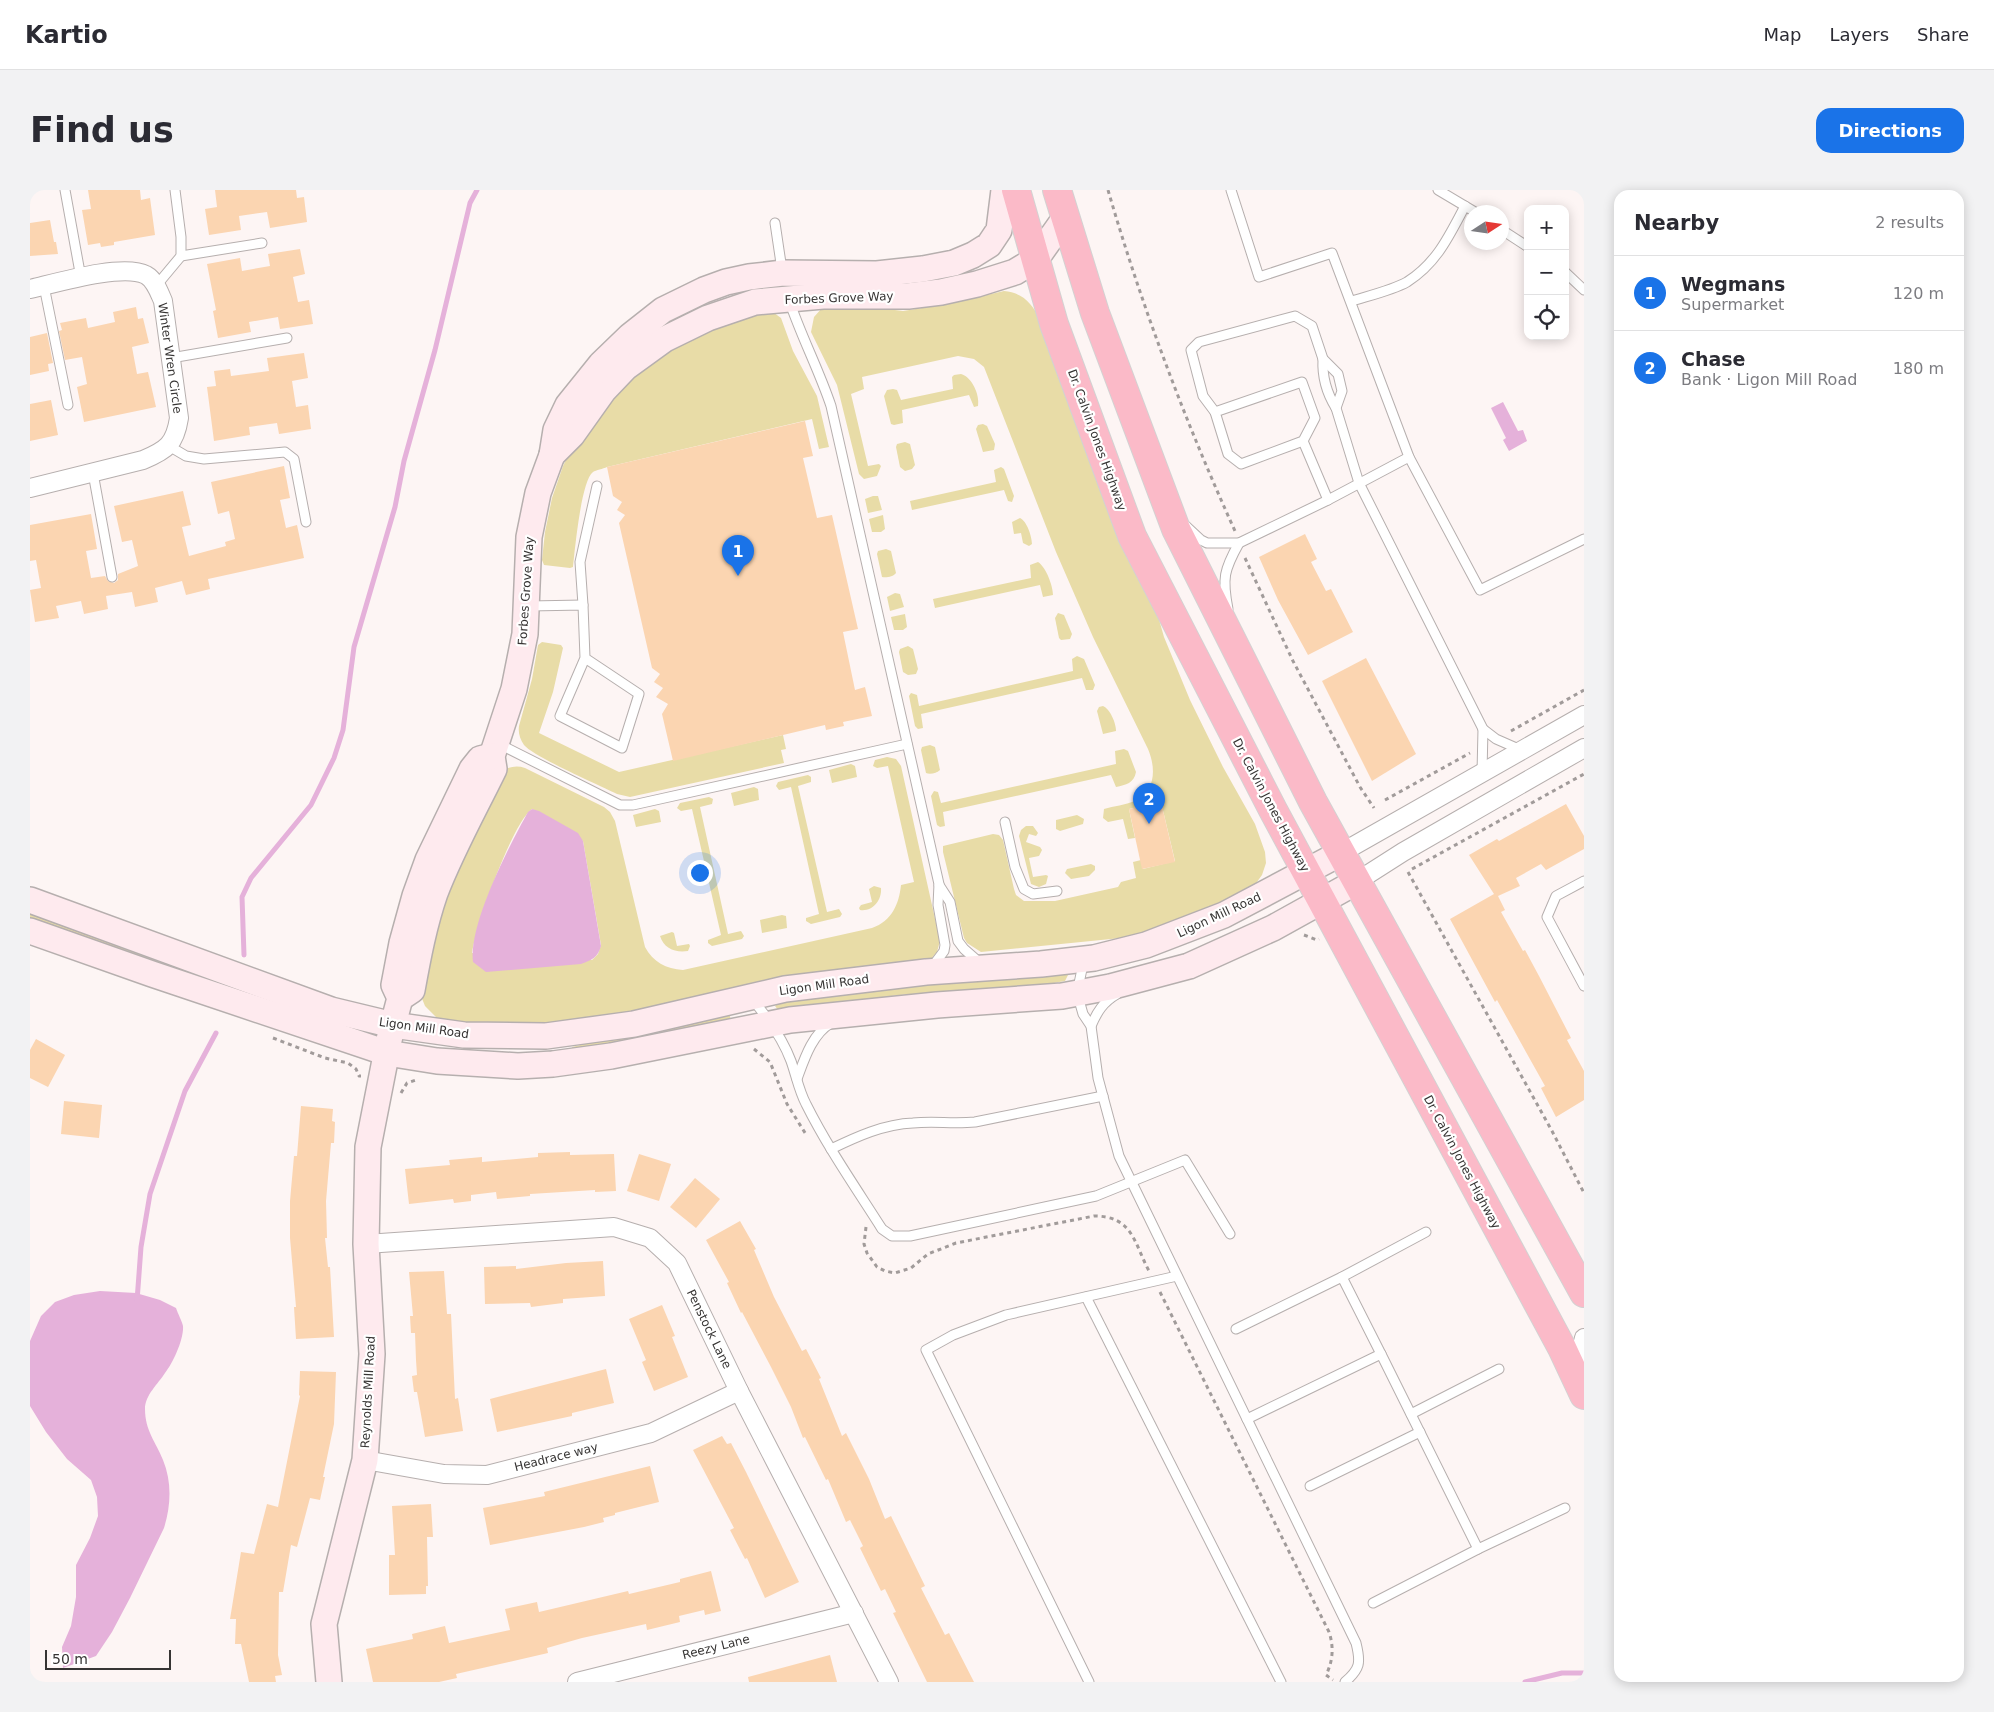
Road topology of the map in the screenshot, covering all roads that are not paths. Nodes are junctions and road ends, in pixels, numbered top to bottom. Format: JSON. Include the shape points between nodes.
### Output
{"nodes":[{"id":1,"x":65,"y":190,"type":"edge"},
{"id":2,"x":175,"y":190,"type":"edge"},
{"id":3,"x":1004,"y":190,"type":"edge"},
{"id":4,"x":1016,"y":190,"type":"edge"},
{"id":5,"x":1056,"y":190,"type":"edge"},
{"id":6,"x":1231,"y":190,"type":"edge"},
{"id":7,"x":1438,"y":190,"type":"edge"},
{"id":8,"x":1464,"y":205,"type":"edge"},
{"id":9,"x":1464,"y":208,"type":"edge"},
{"id":10,"x":1065,"y":218,"type":"junction"},
{"id":11,"x":775,"y":224,"type":"dead end"},
{"id":12,"x":1509,"y":235,"type":"edge"},
{"id":13,"x":262,"y":243,"type":"dead end"},
{"id":14,"x":1524,"y":244,"type":"edge"},
{"id":15,"x":180,"y":256,"type":"junction"},
{"id":16,"x":1036,"y":259,"type":"junction"},
{"id":17,"x":1569,"y":276,"type":"edge"},
{"id":18,"x":81,"y":278,"type":"junction"},
{"id":19,"x":156,"y":286,"type":"junction"},
{"id":20,"x":786,"y":286,"type":"junction"},
{"id":21,"x":37,"y":287,"type":"edge"},
{"id":22,"x":1584,"y":290,"type":"edge"},
{"id":23,"x":1352,"y":302,"type":"junction"},
{"id":24,"x":287,"y":338,"type":"dead end"},
{"id":25,"x":171,"y":358,"type":"junction"},
{"id":26,"x":1324,"y":359,"type":"junction"},
{"id":27,"x":68,"y":404,"type":"dead end"},
{"id":28,"x":1336,"y":408,"type":"junction"},
{"id":29,"x":1215,"y":412,"type":"junction"},
{"id":30,"x":1303,"y":441,"type":"junction"},
{"id":31,"x":170,"y":446,"type":"junction"},
{"id":32,"x":552,"y":455,"type":"junction"},
{"id":33,"x":1409,"y":457,"type":"junction"},
{"id":34,"x":93,"y":473,"type":"junction"},
{"id":35,"x":1359,"y":483,"type":"junction"},
{"id":36,"x":597,"y":486,"type":"dead end"},
{"id":37,"x":30,"y":488,"type":"edge"},
{"id":38,"x":1328,"y":500,"type":"junction"},
{"id":39,"x":1166,"y":503,"type":"junction"},
{"id":40,"x":306,"y":522,"type":"dead end"},
{"id":41,"x":1584,"y":539,"type":"edge"},
{"id":42,"x":1239,"y":543,"type":"junction"},
{"id":43,"x":112,"y":577,"type":"dead end"},
{"id":44,"x":583,"y":605,"type":"junction"},
{"id":45,"x":526,"y":606,"type":"junction"},
{"id":46,"x":1236,"y":648,"type":"junction"},
{"id":47,"x":586,"y":658,"type":"junction"},
{"id":48,"x":1584,"y":715,"type":"edge"},
{"id":49,"x":1483,"y":730,"type":"junction"},
{"id":50,"x":907,"y":744,"type":"junction"},
{"id":51,"x":1584,"y":748,"type":"edge"},
{"id":52,"x":494,"y":750,"type":"junction"},
{"id":53,"x":1522,"y":750,"type":"junction"},
{"id":54,"x":1482,"y":773,"type":"junction"},
{"id":55,"x":1006,"y":822,"type":"dead end"},
{"id":56,"x":1340,"y":853,"type":"junction"},
{"id":57,"x":1307,"y":872,"type":"junction"},
{"id":58,"x":1584,"y":881,"type":"edge"},
{"id":59,"x":1356,"y":882,"type":"junction"},
{"id":60,"x":939,"y":884,"type":"junction"},
{"id":61,"x":1057,"y":891,"type":"dead end"},
{"id":62,"x":30,"y":900,"type":"edge"},
{"id":63,"x":1322,"y":900,"type":"junction"},
{"id":64,"x":30,"y":931,"type":"edge"},
{"id":65,"x":1094,"y":958,"type":"junction"},
{"id":66,"x":988,"y":968,"type":"junction"},
{"id":67,"x":926,"y":972,"type":"junction"},
{"id":68,"x":1150,"y":977,"type":"junction"},
{"id":69,"x":1584,"y":986,"type":"edge"},
{"id":70,"x":1077,"y":993,"type":"junction"},
{"id":71,"x":750,"y":997,"type":"junction"},
{"id":72,"x":848,"y":1013,"type":"junction"},
{"id":73,"x":772,"y":1024,"type":"junction"},
{"id":74,"x":1091,"y":1026,"type":"junction"},
{"id":75,"x":389,"y":1039,"type":"junction"},
{"id":76,"x":797,"y":1079,"type":"junction"},
{"id":77,"x":1102,"y":1096,"type":"junction"},
{"id":78,"x":831,"y":1149,"type":"junction"},
{"id":79,"x":1131,"y":1183,"type":"junction"},
{"id":80,"x":1426,"y":1232,"type":"dead end"},
{"id":81,"x":1230,"y":1234,"type":"dead end"},
{"id":82,"x":366,"y":1244,"type":"junction"},
{"id":83,"x":1560,"y":1250,"type":"junction"},
{"id":84,"x":1584,"y":1264,"type":"edge"},
{"id":85,"x":1177,"y":1276,"type":"junction"},
{"id":86,"x":1342,"y":1277,"type":"junction"},
{"id":87,"x":1584,"y":1293,"type":"edge"},
{"id":88,"x":1086,"y":1296,"type":"junction"},
{"id":89,"x":1236,"y":1328,"type":"dead end"},
{"id":90,"x":1584,"y":1338,"type":"edge"},
{"id":91,"x":1381,"y":1354,"type":"junction"},
{"id":92,"x":1499,"y":1369,"type":"dead end"},
{"id":93,"x":1582,"y":1390,"type":"edge"},
{"id":94,"x":739,"y":1391,"type":"junction"},
{"id":95,"x":1411,"y":1414,"type":"junction"},
{"id":96,"x":1247,"y":1419,"type":"junction"},
{"id":97,"x":1420,"y":1432,"type":"junction"},
{"id":98,"x":365,"y":1460,"type":"junction"},
{"id":99,"x":1310,"y":1486,"type":"dead end"},
{"id":100,"x":1565,"y":1508,"type":"dead end"},
{"id":101,"x":1478,"y":1549,"type":"junction"},
{"id":102,"x":1373,"y":1603,"type":"dead end"},
{"id":103,"x":854,"y":1613,"type":"junction"},
{"id":104,"x":329,"y":1682,"type":"edge"},
{"id":105,"x":577,"y":1682,"type":"edge"},
{"id":106,"x":889,"y":1682,"type":"edge"},
{"id":107,"x":1088,"y":1682,"type":"edge"},
{"id":108,"x":1281,"y":1682,"type":"edge"},
{"id":109,"x":1345,"y":1682,"type":"edge"}],
"edges":[{"from":1,"to":18,"type":"lane"},
{"from":2,"to":15,"type":"lane"},
{"from":3,"to":20,"type":"main road","name":"Forbes Grove Way","via":[[999,230],[989,245],[973,255],[923,269]]},
{"from":4,"to":16,"type":"highway","name":"Dr. Calvin Jones Highway"},
{"from":5,"to":10,"type":"highway"},
{"from":6,"to":23,"type":"lane","via":[[1259,276],[1332,253]]},
{"from":7,"to":8,"type":"lane"},
{"from":9,"to":23,"type":"lane","via":[[1438,254],[1422,270],[1406,282]]},
{"from":10,"to":16,"type":"main road","name":"Forbes Grove Way"},
{"from":10,"to":39,"type":"highway","via":[[1095,314]]},
{"from":11,"to":20,"type":"lane"},
{"from":12,"to":14,"type":"lane"},
{"from":13,"to":15,"type":"lane"},
{"from":15,"to":19,"type":"lane"},
{"from":16,"to":20,"type":"main road","name":"Forbes Grove Way","via":[[1015,272],[977,284],[908,296],[823,296]]},
{"from":16,"to":57,"type":"highway","name":"Dr. Calvin Jones Highway","via":[[1054,324],[1132,536]]},
{"from":17,"to":22,"type":"lane"},
{"from":18,"to":19,"type":"street","name":"Winter Wren Circle","via":[[134,271],[147,276]]},
{"from":18,"to":21,"type":"street","name":"Winter Wren Circle"},
{"from":19,"to":25,"type":"street","name":"Winter Wren Circle","via":[[163,301]]},
{"from":20,"to":32,"type":"main road","name":"Forbes Grove Way","via":[[755,302],[683,330],[648,350],[604,390],[572,436]]},
{"from":20,"to":32,"type":"main road","name":"Forbes Grove Way","via":[[749,277],[704,290],[663,310],[601,364],[568,405],[556,430]]},
{"from":20,"to":50,"type":"lane","via":[[796,320],[831,406]]},
{"from":21,"to":27,"type":"lane"},
{"from":23,"to":33,"type":"lane"},
{"from":24,"to":25,"type":"lane"},
{"from":25,"to":31,"type":"street","name":"Winter Wren Circle","via":[[179,418]]},
{"from":26,"to":28,"type":"lane","via":[[1322,375],[1329,398]]},
{"from":26,"to":28,"type":"lane","via":[[1338,374],[1342,391]]},
{"from":26,"to":29,"type":"lane","via":[[1312,326],[1295,316],[1199,342],[1191,350],[1203,396]]},
{"from":28,"to":35,"type":"lane"},
{"from":29,"to":30,"type":"lane","via":[[1228,454],[1241,464]]},
{"from":29,"to":30,"type":"lane","via":[[1302,382],[1316,418]]},
{"from":30,"to":38,"type":"lane"},
{"from":31,"to":34,"type":"street","via":[[143,460]]},
{"from":31,"to":40,"type":"lane","via":[[186,456],[204,459],[285,452],[294,459]]},
{"from":32,"to":45,"type":"main road","name":"Forbes Grove Way","via":[[538,493],[529,537]]},
{"from":33,"to":35,"type":"lane"},
{"from":33,"to":41,"type":"lane","via":[[1480,590]]},
{"from":34,"to":37,"type":"street"},
{"from":34,"to":43,"type":"lane"},
{"from":35,"to":38,"type":"lane"},
{"from":35,"to":49,"type":"lane"},
{"from":36,"to":44,"type":"lane","via":[[580,562]]},
{"from":38,"to":42,"type":"lane"},
{"from":39,"to":42,"type":"lane","via":[[1201,540],[1215,544]]},
{"from":39,"to":46,"type":"highway"},
{"from":42,"to":46,"type":"lane","via":[[1227,565],[1224,582]]},
{"from":44,"to":45,"type":"lane"},
{"from":44,"to":47,"type":"lane"},
{"from":45,"to":52,"type":"main road","name":"Forbes Grove Way","via":[[525,634],[514,689]]},
{"from":46,"to":56,"type":"highway"},
{"from":47,"to":47,"type":"lane","via":[[639,694],[622,748],[560,716]]},
{"from":48,"to":53,"type":"street","name":"Ligon Mill Road"},
{"from":49,"to":53,"type":"lane"},
{"from":49,"to":54,"type":"lane"},
{"from":50,"to":52,"type":"lane","via":[[633,805],[620,805]]},
{"from":50,"to":60,"type":"lane"},
{"from":51,"to":59,"type":"street","name":"Ligon Mill Road"},
{"from":52,"to":75,"type":"main road","via":[[472,769],[428,860],[402,943],[394,985],[400,998]]},
{"from":53,"to":54,"type":"street","name":"Ligon Mill Road"},
{"from":54,"to":56,"type":"street","name":"Ligon Mill Road"},
{"from":55,"to":61,"type":"lane","via":[[1015,867],[1024,889],[1033,894]]},
{"from":56,"to":57,"type":"main road","name":"Ligon Mill Road"},
{"from":56,"to":59,"type":"highway"},
{"from":57,"to":63,"type":"highway","name":"Dr. Calvin Jones Highway"},
{"from":57,"to":65,"type":"main road","name":"Ligon Mill Road","via":[[1185,932]]},
{"from":58,"to":69,"type":"lane","via":[[1556,896],[1547,918]]},
{"from":59,"to":63,"type":"main road","name":"Ligon Mill Road"},
{"from":59,"to":83,"type":"highway"},
{"from":60,"to":66,"type":"lane","via":[[950,902],[958,941],[973,958]]},
{"from":60,"to":67,"type":"lane","via":[[938,905],[945,945],[938,961]]},
{"from":62,"to":75,"type":"main road","name":"Ligon Mill Road","via":[[331,1010]]},
{"from":63,"to":68,"type":"main road","name":"Ligon Mill Road","via":[[1221,952],[1189,966]]},
{"from":63,"to":93,"type":"highway","name":"Dr. Calvin Jones Highway"},
{"from":64,"to":75,"type":"main road","name":"Ligon Mill Road","via":[[152,974]]},
{"from":65,"to":66,"type":"main road","name":"Ligon Mill Road"},
{"from":65,"to":70,"type":"lane","via":[[1082,969]]},
{"from":66,"to":67,"type":"main road","name":"Ligon Mill Road"},
{"from":67,"to":71,"type":"main road","name":"Ligon Mill Road","via":[[785,989]]},
{"from":68,"to":70,"type":"main road","name":"Ligon Mill Road"},
{"from":68,"to":74,"type":"lane","via":[[1105,1002]]},
{"from":70,"to":72,"type":"main road","name":"Ligon Mill Road"},
{"from":70,"to":74,"type":"lane","via":[[1083,1014]]},
{"from":71,"to":73,"type":"lane"},
{"from":71,"to":75,"type":"main road","name":"Ligon Mill Road","via":[[634,1024],[546,1036],[464,1035]]},
{"from":72,"to":73,"type":"main road","name":"Ligon Mill Road"},
{"from":72,"to":76,"type":"lane","via":[[826,1026],[806,1053]]},
{"from":73,"to":75,"type":"main road","name":"Ligon Mill Road","via":[[611,1056],[518,1066],[437,1061]]},
{"from":73,"to":76,"type":"lane"},
{"from":74,"to":77,"type":"lane"},
{"from":75,"to":82,"type":"main road","name":"Reynolds Mill Road","via":[[368,1146]]},
{"from":76,"to":78,"type":"lane","via":[[804,1101]]},
{"from":77,"to":78,"type":"lane","via":[[975,1122],[894,1125]]},
{"from":77,"to":79,"type":"lane","via":[[1118,1156]]},
{"from":78,"to":79,"type":"lane","via":[[882,1229],[892,1236],[910,1236],[1096,1196]]},
{"from":79,"to":81,"type":"lane","via":[[1185,1160]]},
{"from":79,"to":85,"type":"lane"},
{"from":80,"to":86,"type":"lane"},
{"from":82,"to":94,"type":"street","name":"Penstock Lane","via":[[614,1227],[650,1238],[677,1262]]},
{"from":82,"to":98,"type":"main road","name":"Reynolds Mill Road","via":[[372,1354]]},
{"from":83,"to":84,"type":"highway"},
{"from":83,"to":87,"type":"highway"},
{"from":85,"to":88,"type":"lane"},
{"from":85,"to":96,"type":"lane"},
{"from":86,"to":89,"type":"lane"},
{"from":86,"to":91,"type":"lane"},
{"from":88,"to":107,"type":"lane","via":[[1006,1315],[926,1350]]},
{"from":88,"to":108,"type":"lane"},
{"from":90,"to":93,"type":"street","via":[[1580,1353]]},
{"from":91,"to":95,"type":"lane"},
{"from":91,"to":96,"type":"lane"},
{"from":92,"to":95,"type":"lane"},
{"from":94,"to":98,"type":"street","name":"Headrace way","via":[[651,1433],[487,1474],[444,1474]]},
{"from":94,"to":103,"type":"street","name":"Penstock Lane"},
{"from":95,"to":97,"type":"lane"},
{"from":96,"to":109,"type":"lane","via":[[1356,1643],[1360,1658],[1356,1672]]},
{"from":97,"to":99,"type":"lane"},
{"from":97,"to":101,"type":"lane"},
{"from":98,"to":104,"type":"main road","name":"Reynolds Mill Road","via":[[324,1624]]},
{"from":100,"to":101,"type":"lane"},
{"from":101,"to":102,"type":"lane"},
{"from":103,"to":105,"type":"street","name":"Reezy Lane"},
{"from":103,"to":106,"type":"street","name":"Penstock Lane"}]}
